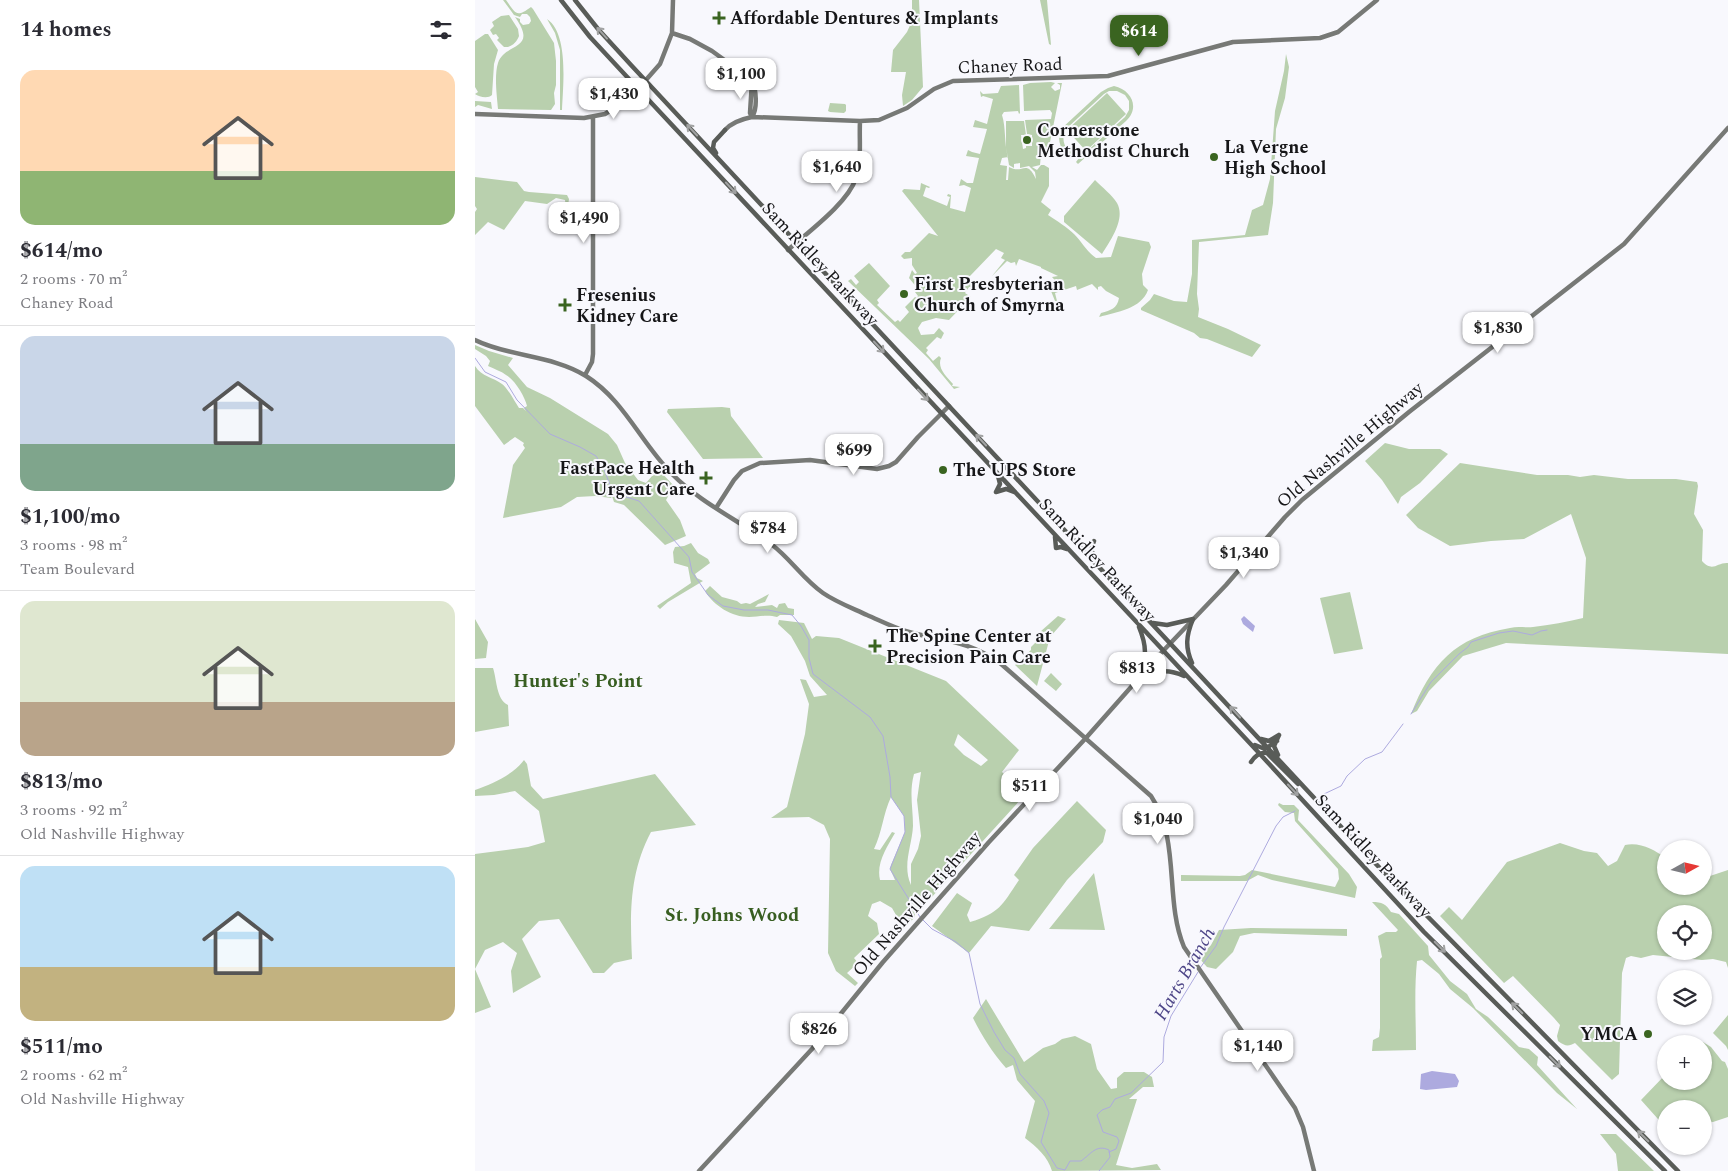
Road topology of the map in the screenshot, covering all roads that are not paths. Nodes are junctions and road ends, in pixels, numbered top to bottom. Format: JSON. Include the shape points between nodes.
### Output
{"nodes":[{"id":1,"x":561,"y":0,"type":"edge"},
{"id":2,"x":575,"y":0,"type":"edge"},
{"id":3,"x":673,"y":0,"type":"edge"},
{"id":4,"x":1377,"y":0,"type":"edge"},
{"id":5,"x":673,"y":33,"type":"junction"},
{"id":6,"x":646,"y":81,"type":"junction"},
{"id":7,"x":638,"y":88,"type":"junction"},
{"id":8,"x":475,"y":114,"type":"edge"},
{"id":9,"x":593,"y":117,"type":"junction"},
{"id":10,"x":752,"y":117,"type":"junction"},
{"id":11,"x":860,"y":121,"type":"junction"},
{"id":12,"x":1728,"y":128,"type":"edge"},
{"id":13,"x":725,"y":130,"type":"joint"},
{"id":14,"x":746,"y":188,"type":"junction"},
{"id":15,"x":797,"y":242,"type":"junction"},
{"id":16,"x":788,"y":250,"type":"junction"},
{"id":17,"x":475,"y":340,"type":"edge"},
{"id":18,"x":585,"y":375,"type":"junction"},
{"id":19,"x":949,"y":406,"type":"junction"},
{"id":20,"x":941,"y":414,"type":"junction"},
{"id":21,"x":996,"y":473,"type":"junction"},
{"id":22,"x":1015,"y":493,"type":"junction"},
{"id":23,"x":716,"y":508,"type":"junction"},
{"id":24,"x":1053,"y":534,"type":"junction"},
{"id":25,"x":1078,"y":543,"type":"junction"},
{"id":26,"x":1070,"y":551,"type":"junction"},
{"id":27,"x":1103,"y":570,"type":"junction"},
{"id":28,"x":1193,"y":619,"type":"junction"},
{"id":29,"x":1151,"y":622,"type":"junction"},
{"id":30,"x":1137,"y":623,"type":"junction"},
{"id":31,"x":1171,"y":643,"type":"junction"},
{"id":32,"x":1163,"y":651,"type":"junction"},
{"id":33,"x":1193,"y":666,"type":"junction"},
{"id":34,"x":1188,"y":677,"type":"junction"},
{"id":35,"x":1138,"y":678,"type":"junction"},
{"id":36,"x":1224,"y":715,"type":"junction"},
{"id":37,"x":1260,"y":738,"type":"junction"},
{"id":38,"x":1085,"y":739,"type":"junction"},
{"id":39,"x":1277,"y":741,"type":"junction"},
{"id":40,"x":1268,"y":747,"type":"junction"},
{"id":41,"x":1260,"y":754,"type":"junction"},
{"id":42,"x":1266,"y":760,"type":"junction"},
{"id":43,"x":1306,"y":788,"type":"junction"},
{"id":44,"x":699,"y":1171,"type":"edge"},
{"id":45,"x":1314,"y":1171,"type":"edge"},
{"id":46,"x":1665,"y":1171,"type":"edge"},
{"id":47,"x":1678,"y":1171,"type":"edge"}],
"edges":[{"from":1,"to":7,"type":"main road","name":"Sam Ridley Parkway","via":[[590,37]]},
{"from":6,"to":2,"type":"main road","name":"Sam Ridley Parkway","one_way":true,"via":[[597,29]]},
{"from":3,"to":5,"type":"street"},
{"from":4,"to":11,"type":"street","name":"Chaney Road","via":[[1350,24],[1330,35],[1216,45],[1108,76],[953,81],[934,89],[907,108],[879,120]]},
{"from":5,"to":6,"type":"street","via":[[660,64]]},
{"from":5,"to":10,"type":"street","via":[[712,51],[752,80]]},
{"from":6,"to":7,"type":"street"},
{"from":14,"to":6,"type":"main road","name":"Sam Ridley Parkway","one_way":true},
{"from":7,"to":9,"type":"street","via":[[616,107]]},
{"from":7,"to":16,"type":"main road","name":"Sam Ridley Parkway","one_way":true},
{"from":8,"to":9,"type":"street"},
{"from":9,"to":18,"type":"street","via":[[593,354]]},
{"from":10,"to":11,"type":"street","name":"Chaney Road"},
{"from":10,"to":13,"type":"street","name":"Chaney Road","via":[[729,125]]},
{"from":11,"to":15,"type":"street","via":[[858,168],[853,185],[844,200]]},
{"from":12,"to":28,"type":"street","name":"Old Nashville Highway","via":[[1624,244],[1302,500]]},
{"from":13,"to":14,"type":"main road","via":[[713,148]]},
{"from":14,"to":15,"type":"main road","name":"Sam Ridley Parkway"},
{"from":15,"to":16,"type":"street"},
{"from":15,"to":19,"type":"main road","name":"Sam Ridley Parkway"},
{"from":16,"to":20,"type":"main road","name":"Sam Ridley Parkway","one_way":true},
{"from":17,"to":18,"type":"street"},
{"from":18,"to":23,"type":"street","via":[[619,405],[671,473]]},
{"from":19,"to":20,"type":"street"},
{"from":25,"to":19,"type":"main road","name":"Sam Ridley Parkway","one_way":true},
{"from":20,"to":21,"type":"main road","name":"Sam Ridley Parkway"},
{"from":20,"to":23,"type":"street","via":[[889,466],[877,469],[811,460],[760,462],[733,480]]},
{"from":21,"to":22,"type":"main road","name":"Sam Ridley Parkway"},
{"from":21,"to":22,"type":"main road","via":[[1000,484],[996,492],[1006,490]]},
{"from":22,"to":24,"type":"main road","name":"Sam Ridley Parkway"},
{"from":23,"to":38,"type":"street","via":[[773,545],[831,598],[897,628],[955,641],[987,654]]},
{"from":24,"to":26,"type":"main road","name":"Sam Ridley Parkway"},
{"from":24,"to":26,"type":"main road","via":[[1056,548]]},
{"from":25,"to":27,"type":"main road","name":"Sam Ridley Parkway"},
{"from":25,"to":27,"type":"main road","via":[[1085,545],[1094,541],[1093,556]]},
{"from":26,"to":30,"type":"main road","name":"Sam Ridley Parkway"},
{"from":27,"to":29,"type":"main road","name":"Sam Ridley Parkway"},
{"from":28,"to":29,"type":"main road","via":[[1167,625]]},
{"from":28,"to":31,"type":"street","name":"Old Nashville Highway"},
{"from":28,"to":33,"type":"main road","via":[[1186,645]]},
{"from":29,"to":31,"type":"main road","name":"Sam Ridley Parkway"},
{"from":30,"to":32,"type":"main road","name":"Sam Ridley Parkway"},
{"from":30,"to":35,"type":"main road","via":[[1146,650]]},
{"from":31,"to":32,"type":"street","name":"Old Nashville Highway"},
{"from":31,"to":33,"type":"main road","name":"Sam Ridley Parkway"},
{"from":32,"to":34,"type":"main road","name":"Sam Ridley Parkway"},
{"from":32,"to":35,"type":"street","name":"Old Nashville Highway"},
{"from":37,"to":33,"type":"main road","name":"Sam Ridley Parkway","one_way":true},
{"from":34,"to":35,"type":"main road","via":[[1166,670]]},
{"from":34,"to":36,"type":"main road","name":"Sam Ridley Parkway"},
{"from":35,"to":38,"type":"street","name":"Old Nashville Highway"},
{"from":36,"to":40,"type":"main road","via":[[1257,746],[1262,749]]},
{"from":36,"to":41,"type":"main road","name":"Sam Ridley Parkway"},
{"from":37,"to":39,"type":"main road","via":[[1269,741],[1279,735]]},
{"from":37,"to":40,"type":"main road","name":"Sam Ridley Parkway"},
{"from":38,"to":44,"type":"street","name":"Old Nashville Highway","via":[[924,915],[812,1049]]},
{"from":38,"to":45,"type":"street","via":[[1151,796],[1158,806],[1165,829],[1177,930],[1184,947],[1295,1108]]},
{"from":39,"to":40,"type":"main road"},
{"from":39,"to":43,"type":"main road","via":[[1274,746],[1276,752]]},
{"from":40,"to":43,"type":"main road","name":"Sam Ridley Parkway"},
{"from":41,"to":42,"type":"main road","name":"Sam Ridley Parkway"},
{"from":41,"to":42,"type":"main road","via":[[1251,762],[1257,758]]},
{"from":41,"to":43,"type":"main road","via":[[1271,755]]},
{"from":42,"to":46,"type":"main road","name":"Sam Ridley Parkway","one_way":true,"via":[[1424,932]]},
{"from":47,"to":43,"type":"main road","name":"Sam Ridley Parkway","one_way":true}]}
